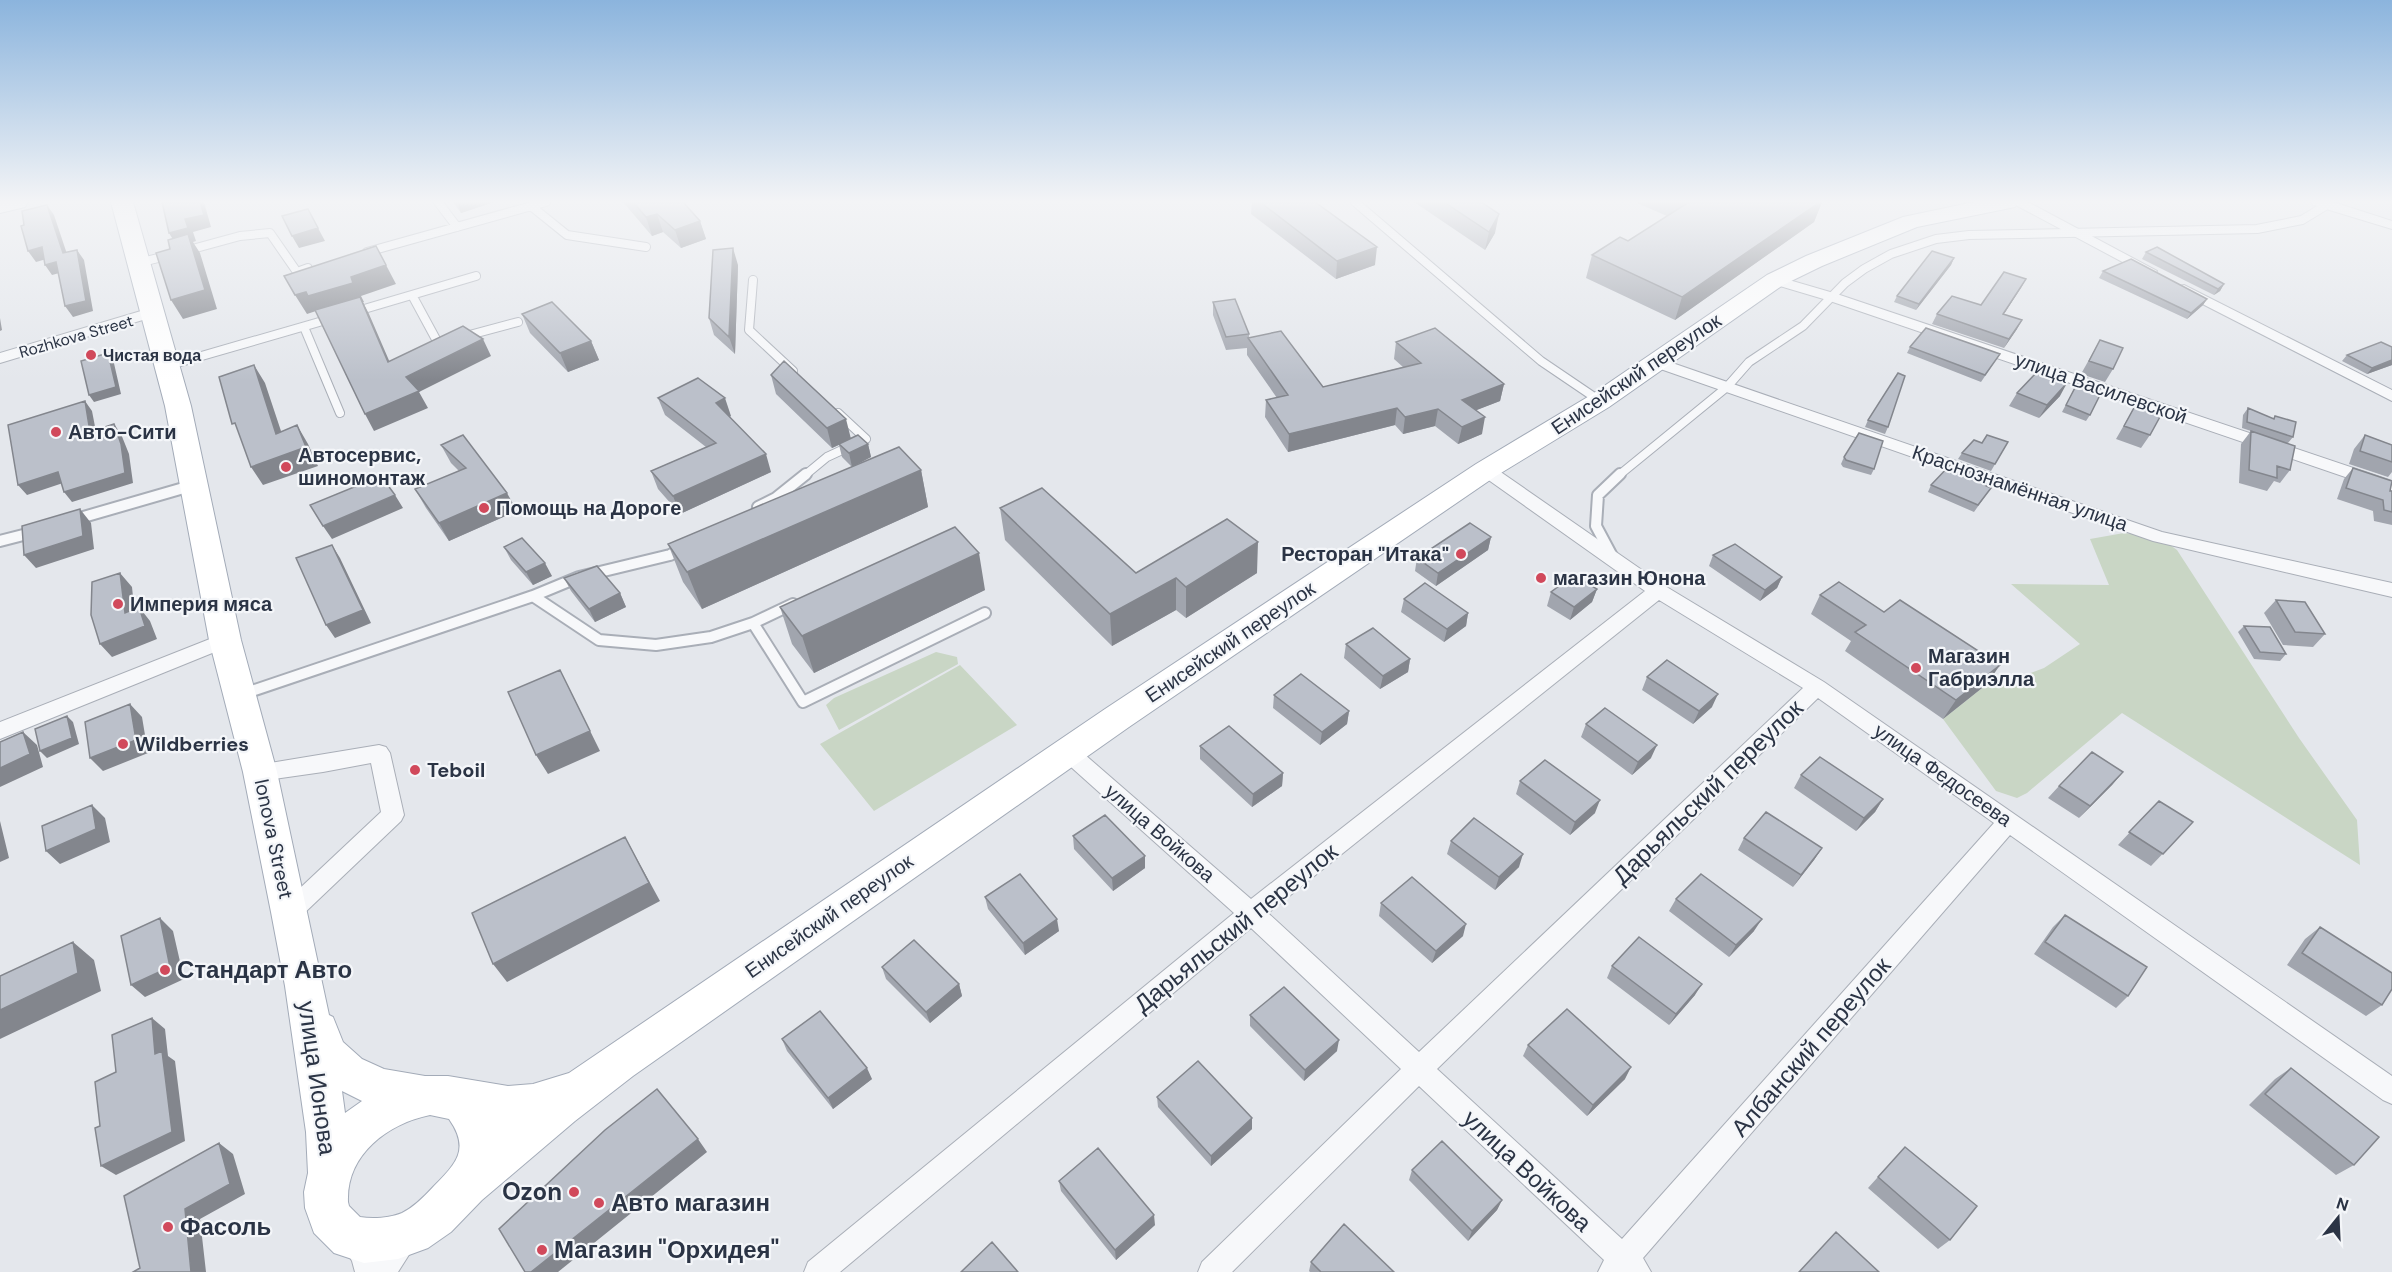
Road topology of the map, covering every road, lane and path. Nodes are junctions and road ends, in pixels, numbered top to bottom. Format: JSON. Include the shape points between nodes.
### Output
{"nodes":[{"id":1,"x":144,"y":261,"type":"edge"},
{"id":2,"x":290,"y":261,"type":"edge"},
{"id":3,"x":1424,"y":261,"type":"edge"},
{"id":4,"x":1813,"y":261,"type":"edge"},
{"id":5,"x":1878,"y":261,"type":"edge"},
{"id":6,"x":2131,"y":261,"type":"edge"},
{"id":7,"x":138,"y":263,"type":"joint"},
{"id":8,"x":320,"y":265,"type":"edge"},
{"id":9,"x":476,"y":276,"type":"dead end"},
{"id":10,"x":753,"y":280,"type":"dead end"},
{"id":11,"x":1775,"y":280,"type":"junction"},
{"id":12,"x":412,"y":296,"type":"junction"},
{"id":13,"x":1832,"y":297,"type":"junction"},
{"id":14,"x":151,"y":314,"type":"junction"},
{"id":15,"x":518,"y":322,"type":"dead end"},
{"id":16,"x":304,"y":327,"type":"junction"},
{"id":17,"x":0,"y":358,"type":"edge"},
{"id":18,"x":1655,"y":362,"type":"junction"},
{"id":19,"x":166,"y":366,"type":"junction"},
{"id":20,"x":798,"y":376,"type":"edge"},
{"id":21,"x":1727,"y":387,"type":"junction"},
{"id":22,"x":2392,"y":396,"type":"edge"},
{"id":23,"x":1600,"y":401,"type":"junction"},
{"id":24,"x":831,"y":407,"type":"edge"},
{"id":25,"x":340,"y":413,"type":"dead end"},
{"id":26,"x":1486,"y":470,"type":"junction"},
{"id":27,"x":194,"y":485,"type":"junction"},
{"id":28,"x":2392,"y":487,"type":"edge"},
{"id":29,"x":747,"y":513,"type":"edge"},
{"id":30,"x":60,"y":524,"type":"edge"},
{"id":31,"x":49,"y":528,"type":"edge"},
{"id":32,"x":0,"y":541,"type":"edge"},
{"id":33,"x":689,"y":545,"type":"edge"},
{"id":34,"x":1614,"y":560,"type":"junction"},
{"id":35,"x":2392,"y":590,"type":"edge"},
{"id":36,"x":1658,"y":591,"type":"junction"},
{"id":37,"x":533,"y":596,"type":"junction"},
{"id":38,"x":805,"y":599,"type":"edge"},
{"id":39,"x":985,"y":614,"type":"dead end"},
{"id":40,"x":753,"y":623,"type":"junction"},
{"id":41,"x":225,"y":640,"type":"junction"},
{"id":42,"x":1817,"y":687,"type":"junction"},
{"id":43,"x":240,"y":696,"type":"junction"},
{"id":44,"x":0,"y":731,"type":"edge"},
{"id":45,"x":1069,"y":753,"type":"junction"},
{"id":46,"x":260,"y":772,"type":"junction"},
{"id":47,"x":2009,"y":821,"type":"junction"},
{"id":48,"x":290,"y":912,"type":"junction"},
{"id":49,"x":1251,"y":913,"type":"junction"},
{"id":50,"x":305,"y":986,"type":"junction"},
{"id":51,"x":1419,"y":1070,"type":"junction"},
{"id":52,"x":577,"y":1090,"type":"junction"},
{"id":53,"x":2392,"y":1091,"type":"edge"},
{"id":54,"x":440,"y":1097,"type":"junction"},
{"id":55,"x":329,"y":1171,"type":"junction"},
{"id":56,"x":465,"y":1188,"type":"junction"},
{"id":57,"x":411,"y":1232,"type":"junction"},
{"id":58,"x":360,"y":1255,"type":"edge"},
{"id":59,"x":1624,"y":1268,"type":"edge"},
{"id":60,"x":384,"y":1272,"type":"edge"},
{"id":61,"x":818,"y":1272,"type":"edge"},
{"id":62,"x":1212,"y":1272,"type":"edge"}],
"edges":[{"from":1,"to":7,"type":"lane"},
{"from":2,"to":8,"type":"lane","via":[[297,272]]},
{"from":3,"to":23,"type":"lane","via":[[1541,361]]},
{"from":4,"to":11,"type":"main road","name":"Енисейский переулок"},
{"from":5,"to":13,"type":"lane","via":[[1858,273]]},
{"from":6,"to":22,"type":"street"},
{"from":7,"to":14,"type":"main road","name":"Ionova Street"},
{"from":9,"to":12,"type":"lane"},
{"from":10,"to":20,"type":"lane","via":[[749,330]]},
{"from":11,"to":13,"type":"street","name":"улица Василевской"},
{"from":11,"to":18,"type":"main road","name":"Енисейский переулок"},
{"from":12,"to":15,"type":"lane","via":[[438,343]]},
{"from":12,"to":16,"type":"lane"},
{"from":13,"to":21,"type":"lane","via":[[1803,326],[1749,362]]},
{"from":13,"to":28,"type":"street","name":"улица Василевской"},
{"from":14,"to":17,"type":"street","name":"Rozhkova Street"},
{"from":14,"to":19,"type":"main road","name":"Ionova Street"},
{"from":16,"to":19,"type":"lane"},
{"from":16,"to":25,"type":"lane"},
{"from":18,"to":21,"type":"street","name":"Краснознамённая улица"},
{"from":18,"to":23,"type":"main road","name":"Енисейский переулок"},
{"from":19,"to":27,"type":"main road","name":"Ionova Street"},
{"from":21,"to":34,"type":"lane","via":[[1598,495],[1596,526]]},
{"from":21,"to":35,"type":"street","name":"Краснознамённая улица","via":[[2159,537]]},
{"from":23,"to":26,"type":"main road","name":"Енисейский переулок"},
{"from":24,"to":29,"type":"lane","via":[[866,439],[827,457],[776,498]]},
{"from":26,"to":34,"type":"street","name":"улица Федосеева"},
{"from":26,"to":45,"type":"main road","name":"Енисейский переулок"},
{"from":27,"to":30,"type":"lane"},
{"from":27,"to":41,"type":"main road","name":"Ionova Street"},
{"from":31,"to":32,"type":"lane"},
{"from":33,"to":37,"type":"lane","via":[[670,555],[579,577]]},
{"from":34,"to":36,"type":"street","name":"улица Федосеева"},
{"from":36,"to":42,"type":"street","name":"улица Федосеева"},
{"from":36,"to":49,"type":"street","name":"Дарьяльский переулок"},
{"from":37,"to":40,"type":"lane","via":[[599,640],[656,645],[711,637]]},
{"from":37,"to":43,"type":"lane"},
{"from":38,"to":40,"type":"lane"},
{"from":39,"to":40,"type":"lane","via":[[803,702]]},
{"from":41,"to":43,"type":"main road","name":"Ionova Street"},
{"from":41,"to":44,"type":"street"},
{"from":42,"to":47,"type":"street","name":"улица Федосеева"},
{"from":42,"to":51,"type":"street","name":"Дарьяльский переулок"},
{"from":43,"to":46,"type":"main road","name":"Ionova Street"},
{"from":45,"to":49,"type":"street","name":"улица Войкова"},
{"from":45,"to":52,"type":"main road","name":"Енисейский переулок"},
{"from":46,"to":48,"type":"main road","name":"Ionova Street"},
{"from":46,"to":48,"type":"street","via":[[379,753],[393,815]]},
{"from":47,"to":53,"type":"street","name":"улица Федосеева"},
{"from":47,"to":59,"type":"street","name":"Албанский переулок"},
{"from":48,"to":50,"type":"main road","name":"Ionova Street"},
{"from":49,"to":51,"type":"street","name":"улица Войкова"},
{"from":49,"to":61,"type":"street","name":"Дарьяльский переулок"},
{"from":50,"to":54,"type":"main road","via":[[327,1054],[347,1073],[381,1089]]},
{"from":50,"to":55,"type":"main road","name":"улица Ионова","via":[[327,1132]]},
{"from":51,"to":59,"type":"street","name":"улица Войкова"},
{"from":51,"to":62,"type":"street","name":"Дарьяльский переулок"},
{"from":52,"to":54,"type":"main road","via":[[533,1104],[507,1107]]},
{"from":52,"to":56,"type":"main road"},
{"from":54,"to":55,"type":"main road","via":[[398,1102],[369,1119],[345,1143]]},
{"from":54,"to":56,"type":"main road","via":[[472,1112],[481,1133],[479,1160]]},
{"from":55,"to":58,"type":"main road","via":[[325,1198],[332,1222]]},
{"from":56,"to":57,"type":"main road","via":[[441,1214]]},
{"from":57,"to":58,"type":"main road","via":[[379,1240]]},
{"from":57,"to":60,"type":"street","via":[[396,1248]]}]}
